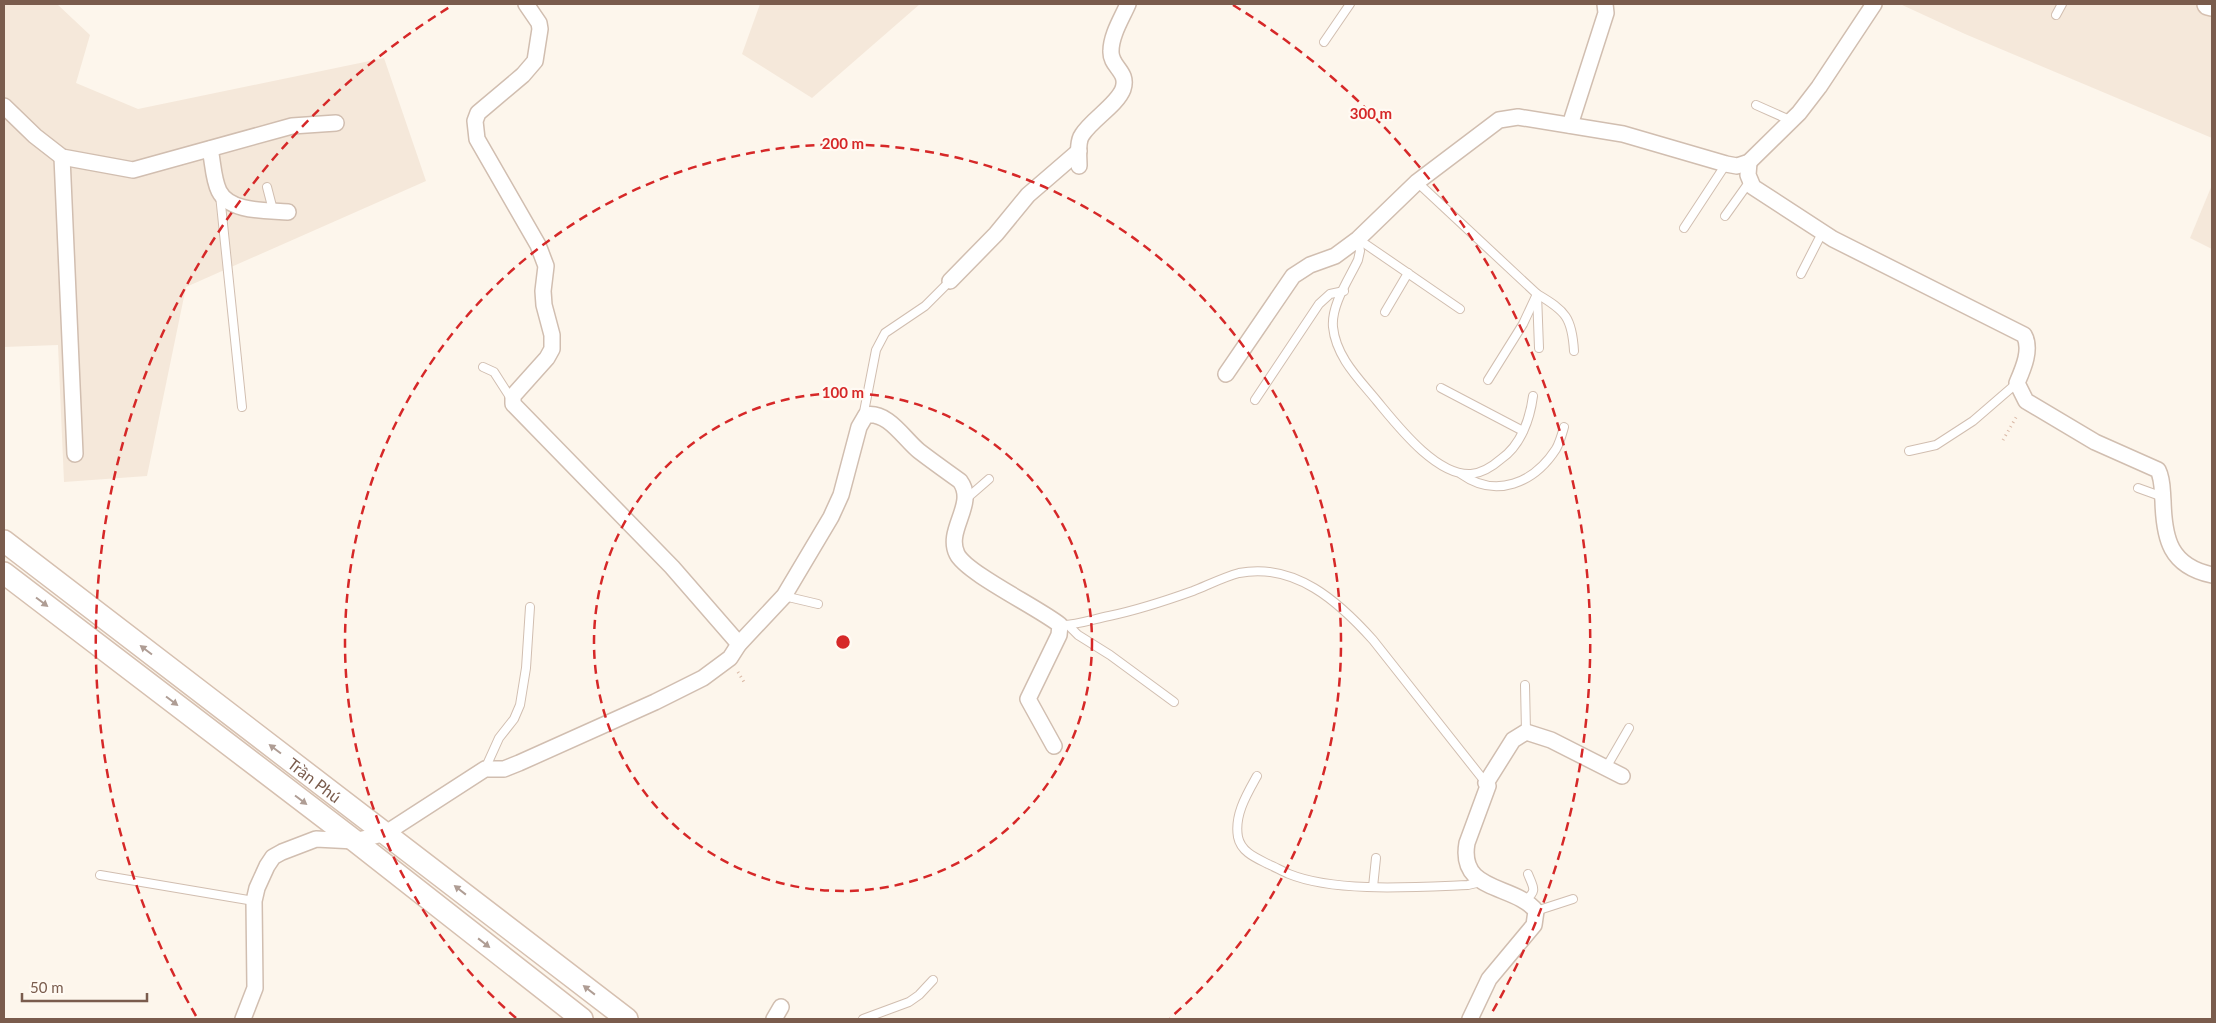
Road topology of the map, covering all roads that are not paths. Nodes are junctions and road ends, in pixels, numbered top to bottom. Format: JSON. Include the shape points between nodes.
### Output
{"nodes":[{"id":1,"x":526,"y":4,"type":"edge"},
{"id":2,"x":1128,"y":4,"type":"edge"},
{"id":3,"x":1350,"y":4,"type":"edge"},
{"id":4,"x":1605,"y":4,"type":"edge"},
{"id":5,"x":1874,"y":4,"type":"edge"},
{"id":6,"x":2062,"y":4,"type":"edge"},
{"id":7,"x":2208,"y":4,"type":"edge"},
{"id":8,"x":2212,"y":5,"type":"edge"},
{"id":9,"x":2056,"y":15,"type":"dead end"},
{"id":10,"x":1324,"y":42,"type":"dead end"},
{"id":11,"x":1756,"y":105,"type":"dead end"},
{"id":12,"x":4,"y":106,"type":"edge"},
{"id":13,"x":1792,"y":121,"type":"junction"},
{"id":14,"x":336,"y":122,"type":"dead end"},
{"id":15,"x":1570,"y":125,"type":"junction"},
{"id":16,"x":210,"y":149,"type":"junction"},
{"id":17,"x":62,"y":157,"type":"junction"},
{"id":18,"x":1749,"y":162,"type":"junction"},
{"id":19,"x":1726,"y":164,"type":"junction"},
{"id":20,"x":1750,"y":181,"type":"junction"},
{"id":21,"x":1417,"y":182,"type":"junction"},
{"id":22,"x":267,"y":187,"type":"dead end"},
{"id":23,"x":220,"y":193,"type":"junction"},
{"id":24,"x":281,"y":211,"type":"joint"},
{"id":25,"x":1725,"y":216,"type":"dead end"},
{"id":26,"x":1684,"y":228,"type":"dead end"},
{"id":27,"x":1822,"y":233,"type":"junction"},
{"id":28,"x":1358,"y":239,"type":"junction"},
{"id":29,"x":1408,"y":273,"type":"junction"},
{"id":30,"x":1801,"y":274,"type":"dead end"},
{"id":31,"x":950,"y":281,"type":"joint"},
{"id":32,"x":1344,"y":291,"type":"junction"},
{"id":33,"x":1537,"y":294,"type":"junction"},
{"id":34,"x":1460,"y":309,"type":"dead end"},
{"id":35,"x":1385,"y":312,"type":"dead end"},
{"id":36,"x":1539,"y":348,"type":"dead end"},
{"id":37,"x":1574,"y":351,"type":"dead end"},
{"id":38,"x":483,"y":367,"type":"dead end"},
{"id":39,"x":1226,"y":374,"type":"dead end"},
{"id":40,"x":1488,"y":380,"type":"dead end"},
{"id":41,"x":2017,"y":383,"type":"junction"},
{"id":42,"x":1441,"y":388,"type":"dead end"},
{"id":43,"x":1533,"y":396,"type":"dead end"},
{"id":44,"x":512,"y":400,"type":"junction"},
{"id":45,"x":1256,"y":400,"type":"dead end"},
{"id":46,"x":242,"y":407,"type":"dead end"},
{"id":47,"x":862,"y":419,"type":"junction"},
{"id":48,"x":1564,"y":427,"type":"dead end"},
{"id":49,"x":1523,"y":431,"type":"junction"},
{"id":50,"x":1909,"y":451,"type":"dead end"},
{"id":51,"x":75,"y":454,"type":"dead end"},
{"id":52,"x":1460,"y":473,"type":"junction"},
{"id":53,"x":989,"y":479,"type":"dead end"},
{"id":54,"x":2138,"y":488,"type":"dead end"},
{"id":55,"x":2163,"y":498,"type":"junction"},
{"id":56,"x":966,"y":500,"type":"junction"},
{"id":57,"x":4,"y":540,"type":"edge"},
{"id":58,"x":4,"y":573,"type":"edge"},
{"id":59,"x":2212,"y":575,"type":"edge"},
{"id":60,"x":784,"y":596,"type":"junction"},
{"id":61,"x":818,"y":604,"type":"dead end"},
{"id":62,"x":530,"y":607,"type":"dead end"},
{"id":63,"x":1065,"y":625,"type":"junction"},
{"id":64,"x":739,"y":644,"type":"junction"},
{"id":65,"x":1525,"y":685,"type":"dead end"},
{"id":66,"x":1174,"y":702,"type":"dead end"},
{"id":67,"x":1629,"y":728,"type":"dead end"},
{"id":68,"x":1526,"y":732,"type":"junction"},
{"id":69,"x":1054,"y":746,"type":"dead end"},
{"id":70,"x":1607,"y":766,"type":"junction"},
{"id":71,"x":486,"y":769,"type":"junction"},
{"id":72,"x":1258,"y":776,"type":"dead end"},
{"id":73,"x":1622,"y":776,"type":"dead end"},
{"id":74,"x":1486,"y":783,"type":"junction"},
{"id":75,"x":386,"y":833,"type":"junction"},
{"id":76,"x":355,"y":841,"type":"junction"},
{"id":77,"x":1376,"y":858,"type":"dead end"},
{"id":78,"x":1528,"y":874,"type":"dead end"},
{"id":79,"x":100,"y":875,"type":"dead end"},
{"id":80,"x":1481,"y":882,"type":"junction"},
{"id":81,"x":1373,"y":887,"type":"junction"},
{"id":82,"x":1573,"y":899,"type":"dead end"},
{"id":83,"x":254,"y":901,"type":"junction"},
{"id":84,"x":1531,"y":906,"type":"junction"},
{"id":85,"x":933,"y":980,"type":"dead end"},
{"id":86,"x":243,"y":1019,"type":"edge"},
{"id":87,"x":582,"y":1019,"type":"edge"},
{"id":88,"x":627,"y":1019,"type":"edge"},
{"id":89,"x":862,"y":1019,"type":"edge"},
{"id":90,"x":1470,"y":1019,"type":"edge"}],
"edges":[{"from":1,"to":44,"type":"street","via":[[540,29],[535,61],[478,113],[475,121],[477,139],[538,245],[546,266],[544,305],[552,335],[552,349]]},
{"from":2,"to":31,"type":"street","via":[[1110,51],[1125,79],[1122,91],[1081,136],[1079,158],[1028,196]]},
{"from":3,"to":10,"type":"lane"},
{"from":4,"to":15,"type":"street","via":[[1606,13]]},
{"from":5,"to":13,"type":"street","via":[[1819,87]]},
{"from":6,"to":9,"type":"lane"},
{"from":7,"to":8,"type":"main road"},
{"from":11,"to":13,"type":"lane"},
{"from":12,"to":17,"type":"street"},
{"from":13,"to":18,"type":"street"},
{"from":14,"to":16,"type":"street","via":[[292,126]]},
{"from":15,"to":19,"type":"street","via":[[1640,138]]},
{"from":15,"to":21,"type":"street","via":[[1518,117],[1499,120]]},
{"from":16,"to":17,"type":"street","via":[[133,170]]},
{"from":16,"to":23,"type":"street"},
{"from":17,"to":51,"type":"street"},
{"from":18,"to":19,"type":"street","via":[[1737,166]]},
{"from":18,"to":20,"type":"street"},
{"from":19,"to":26,"type":"lane"},
{"from":20,"to":25,"type":"lane"},
{"from":20,"to":27,"type":"street","via":[[1759,192]]},
{"from":21,"to":28,"type":"street"},
{"from":21,"to":33,"type":"lane"},
{"from":22,"to":24,"type":"lane"},
{"from":23,"to":24,"type":"street","via":[[229,202],[242,207]]},
{"from":23,"to":46,"type":"lane"},
{"from":27,"to":30,"type":"lane"},
{"from":27,"to":41,"type":"street","via":[[2024,335],[2027,348]]},
{"from":28,"to":29,"type":"lane"},
{"from":28,"to":32,"type":"lane","via":[[1358,260]]},
{"from":28,"to":39,"type":"street","via":[[1335,256],[1310,265],[1293,276]]},
{"from":29,"to":34,"type":"lane"},
{"from":29,"to":35,"type":"lane"},
{"from":31,"to":47,"type":"lane","via":[[925,306],[885,333],[876,350]]},
{"from":32,"to":45,"type":"lane","via":[[1330,294],[1319,304]]},
{"from":32,"to":52,"type":"lane","via":[[1334,310],[1333,326],[1346,363],[1424,452]]},
{"from":33,"to":36,"type":"lane"},
{"from":33,"to":37,"type":"lane","via":[[1566,315],[1573,329]]},
{"from":33,"to":40,"type":"lane","via":[[1523,324]]},
{"from":38,"to":44,"type":"lane","via":[[494,372]]},
{"from":41,"to":50,"type":"lane","via":[[1973,421],[1936,445]]},
{"from":41,"to":55,"type":"street","via":[[2026,401],[2095,442],[2153,467],[2161,476]]},
{"from":42,"to":49,"type":"lane"},
{"from":43,"to":49,"type":"lane"},
{"from":44,"to":64,"type":"street","via":[[516,408],[672,567]]},
{"from":47,"to":56,"type":"street","via":[[871,414],[890,423],[917,449],[960,481]]},
{"from":47,"to":60,"type":"street","via":[[841,496]]},
{"from":48,"to":52,"type":"lane","via":[[1556,448],[1538,470],[1515,484],[1487,487]]},
{"from":49,"to":52,"type":"lane","via":[[1510,452],[1496,463],[1481,472]]},
{"from":53,"to":56,"type":"lane"},
{"from":54,"to":55,"type":"lane"},
{"from":55,"to":59,"type":"street","via":[[2169,546],[2181,560],[2200,572]]},
{"from":56,"to":63,"type":"street","via":[[955,535],[957,556],[980,574]]},
{"from":75,"to":57,"type":"main road","name":"Trần Phú","one_way":true},
{"from":58,"to":76,"type":"main road","name":"Trần Phú","one_way":true},
{"from":60,"to":61,"type":"lane"},
{"from":60,"to":64,"type":"street"},
{"from":62,"to":71,"type":"lane","via":[[520,705],[499,738]]},
{"from":63,"to":66,"type":"lane"},
{"from":63,"to":69,"type":"street","via":[[1028,699]]},
{"from":63,"to":74,"type":"lane","via":[[1140,610],[1238,574],[1282,573],[1316,589],[1354,619]]},
{"from":64,"to":71,"type":"street","via":[[730,658],[703,678],[655,702],[504,769]]},
{"from":65,"to":68,"type":"lane"},
{"from":67,"to":70,"type":"lane"},
{"from":68,"to":70,"type":"street"},
{"from":68,"to":74,"type":"street","via":[[1513,740]]},
{"from":70,"to":73,"type":"street"},
{"from":71,"to":75,"type":"street"},
{"from":72,"to":81,"type":"lane","via":[[1242,805],[1239,818],[1238,836],[1242,846],[1254,857],[1289,874],[1319,882]]},
{"from":74,"to":80,"type":"street","via":[[1488,786],[1465,852],[1471,871]]},
{"from":75,"to":76,"type":"street"},
{"from":88,"to":75,"type":"main road","name":"Trần Phú","one_way":true},
{"from":76,"to":83,"type":"street","via":[[316,839],[273,857]]},
{"from":76,"to":87,"type":"main road","name":"Trần Phú","one_way":true},
{"from":77,"to":81,"type":"lane"},
{"from":78,"to":84,"type":"lane","via":[[1534,890]]},
{"from":79,"to":83,"type":"lane"},
{"from":80,"to":81,"type":"lane"},
{"from":80,"to":84,"type":"street"},
{"from":82,"to":84,"type":"lane"},
{"from":83,"to":86,"type":"street","via":[[255,988]]},
{"from":84,"to":90,"type":"street","via":[[1534,925],[1489,979]]},
{"from":85,"to":89,"type":"lane","via":[[909,1002]]}]}
